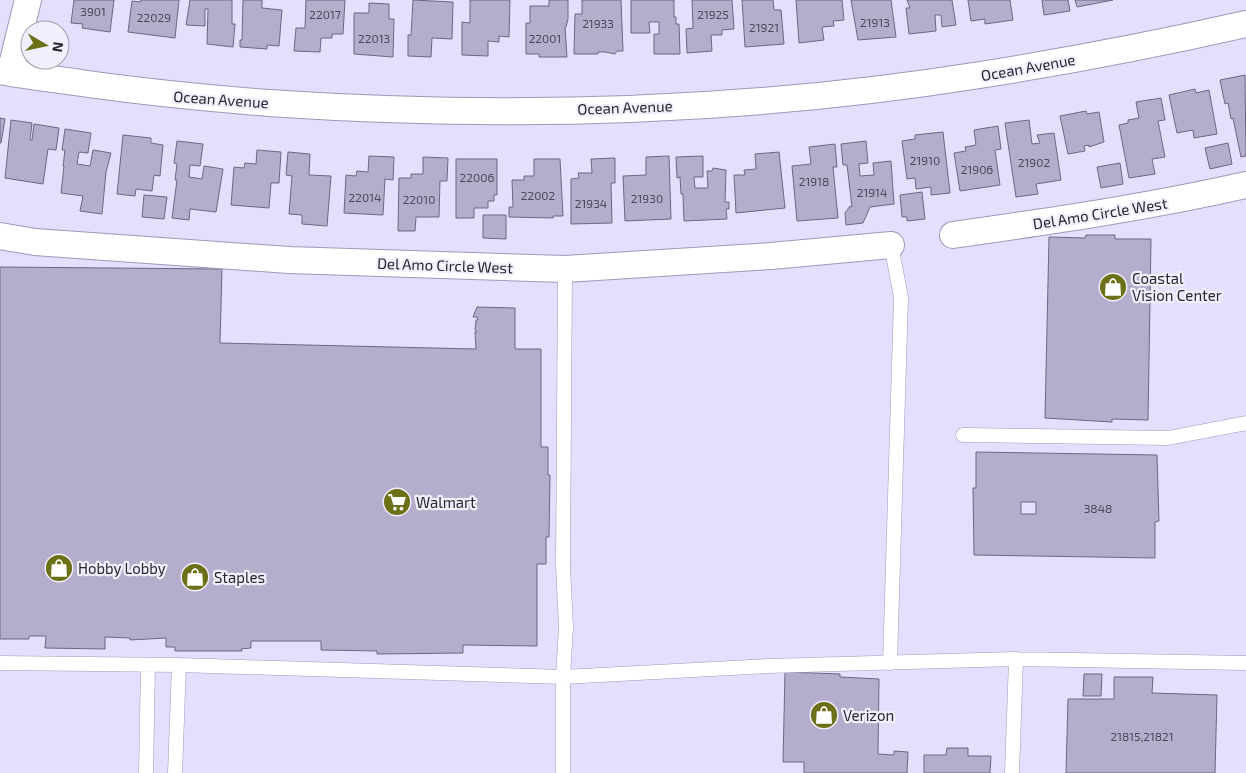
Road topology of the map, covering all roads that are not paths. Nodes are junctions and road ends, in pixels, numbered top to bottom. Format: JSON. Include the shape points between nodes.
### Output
{"nodes":[{"id":1,"x":28,"y":0,"type":"edge"},
{"id":2,"x":1246,"y":24,"type":"edge"},
{"id":3,"x":5,"y":72,"type":"edge"},
{"id":4,"x":1246,"y":185,"type":"edge"},
{"id":5,"x":953,"y":235,"type":"dead end"},
{"id":6,"x":0,"y":236,"type":"edge"},
{"id":7,"x":891,"y":246,"type":"joint"},
{"id":8,"x":565,"y":269,"type":"junction"},
{"id":9,"x":1246,"y":423,"type":"edge"},
{"id":10,"x":963,"y":435,"type":"dead end"},
{"id":11,"x":1016,"y":660,"type":"junction"},
{"id":12,"x":0,"y":663,"type":"edge"},
{"id":13,"x":890,"y":663,"type":"junction"},
{"id":14,"x":1246,"y":663,"type":"edge"},
{"id":15,"x":148,"y":665,"type":"junction"},
{"id":16,"x":179,"y":665,"type":"junction"},
{"id":17,"x":563,"y":677,"type":"junction"},
{"id":18,"x":146,"y":773,"type":"edge"},
{"id":19,"x":175,"y":773,"type":"edge"},
{"id":20,"x":562,"y":773,"type":"edge"},
{"id":21,"x":1012,"y":773,"type":"edge"}],
"edges":[{"from":1,"to":3,"type":"street"},
{"from":2,"to":3,"type":"street","name":"Ocean Avenue","via":[[1136,48],[978,76],[817,95],[656,107],[495,111],[334,107],[173,96]]},
{"from":4,"to":5,"type":"street","name":"Del Amo Circle West","via":[[1071,219]]},
{"from":6,"to":8,"type":"street","name":"Del Amo Circle West","via":[[35,242],[289,260]]},
{"from":7,"to":8,"type":"street","name":"Del Amo Circle West"},
{"from":7,"to":13,"type":"lane","via":[[901,297]]},
{"from":8,"to":17,"type":"lane","via":[[563,566],[566,627]]},
{"from":9,"to":10,"type":"lane","via":[[1168,438]]},
{"from":11,"to":13,"type":"lane"},
{"from":11,"to":14,"type":"lane"},
{"from":11,"to":21,"type":"lane"},
{"from":12,"to":15,"type":"lane"},
{"from":13,"to":17,"type":"lane"},
{"from":15,"to":16,"type":"lane"},
{"from":15,"to":18,"type":"lane"},
{"from":16,"to":17,"type":"lane"},
{"from":16,"to":19,"type":"lane"},
{"from":17,"to":20,"type":"lane"}]}
